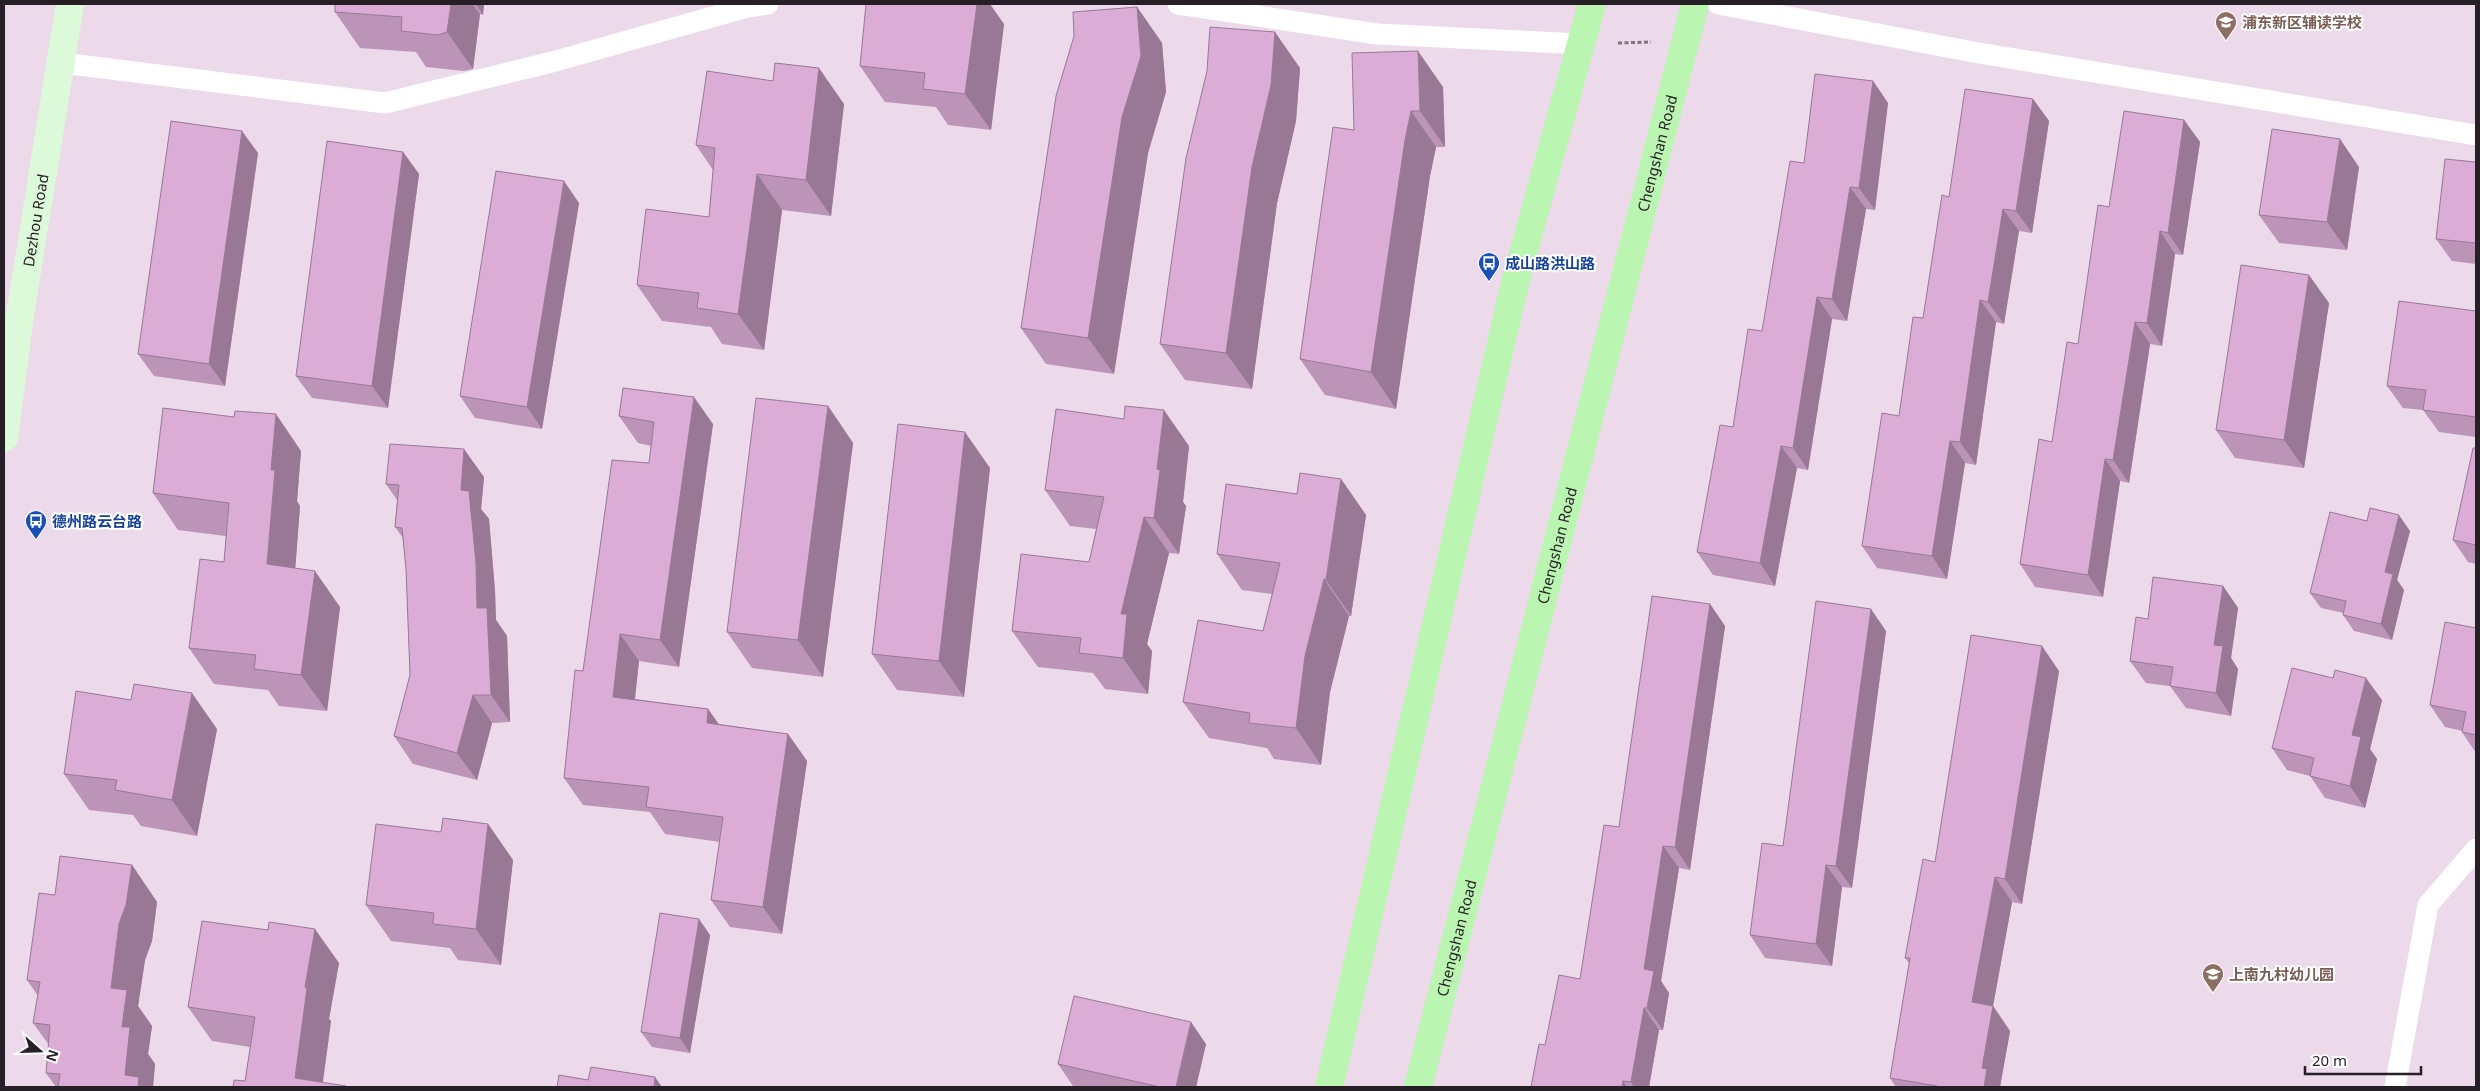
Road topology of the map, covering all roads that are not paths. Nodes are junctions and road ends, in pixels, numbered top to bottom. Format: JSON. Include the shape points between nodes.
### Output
{"nodes":[{"id":1,"x":70,"y":4,"type":"edge"},
{"id":2,"x":768,"y":4,"type":"edge"},
{"id":3,"x":1178,"y":4,"type":"edge"},
{"id":4,"x":1592,"y":4,"type":"edge"},
{"id":5,"x":1695,"y":4,"type":"edge"},
{"id":6,"x":1718,"y":4,"type":"edge"},
{"id":7,"x":1581,"y":44,"type":"junction"},
{"id":8,"x":62,"y":63,"type":"junction"},
{"id":9,"x":2476,"y":135,"type":"edge"},
{"id":10,"x":4,"y":438,"type":"edge"},
{"id":11,"x":2476,"y":849,"type":"edge"},
{"id":12,"x":1330,"y":1087,"type":"edge"},
{"id":13,"x":1418,"y":1087,"type":"edge"},
{"id":14,"x":2395,"y":1087,"type":"edge"}],
"edges":[{"from":1,"to":8,"type":"street","name":"Dezhou Road"},
{"from":2,"to":8,"type":"lane","via":[[386,103]]},
{"from":3,"to":7,"type":"lane","via":[[1377,34]]},
{"from":4,"to":7,"type":"main road"},
{"from":5,"to":13,"type":"main road","name":"Chengshan Road"},
{"from":6,"to":9,"type":"lane","via":[[1979,53]]},
{"from":7,"to":12,"type":"main road","via":[[1515,283]]},
{"from":8,"to":10,"type":"street","name":"Dezhou Road","via":[[20,315]]},
{"from":11,"to":14,"type":"lane","via":[[2428,905]]}]}
